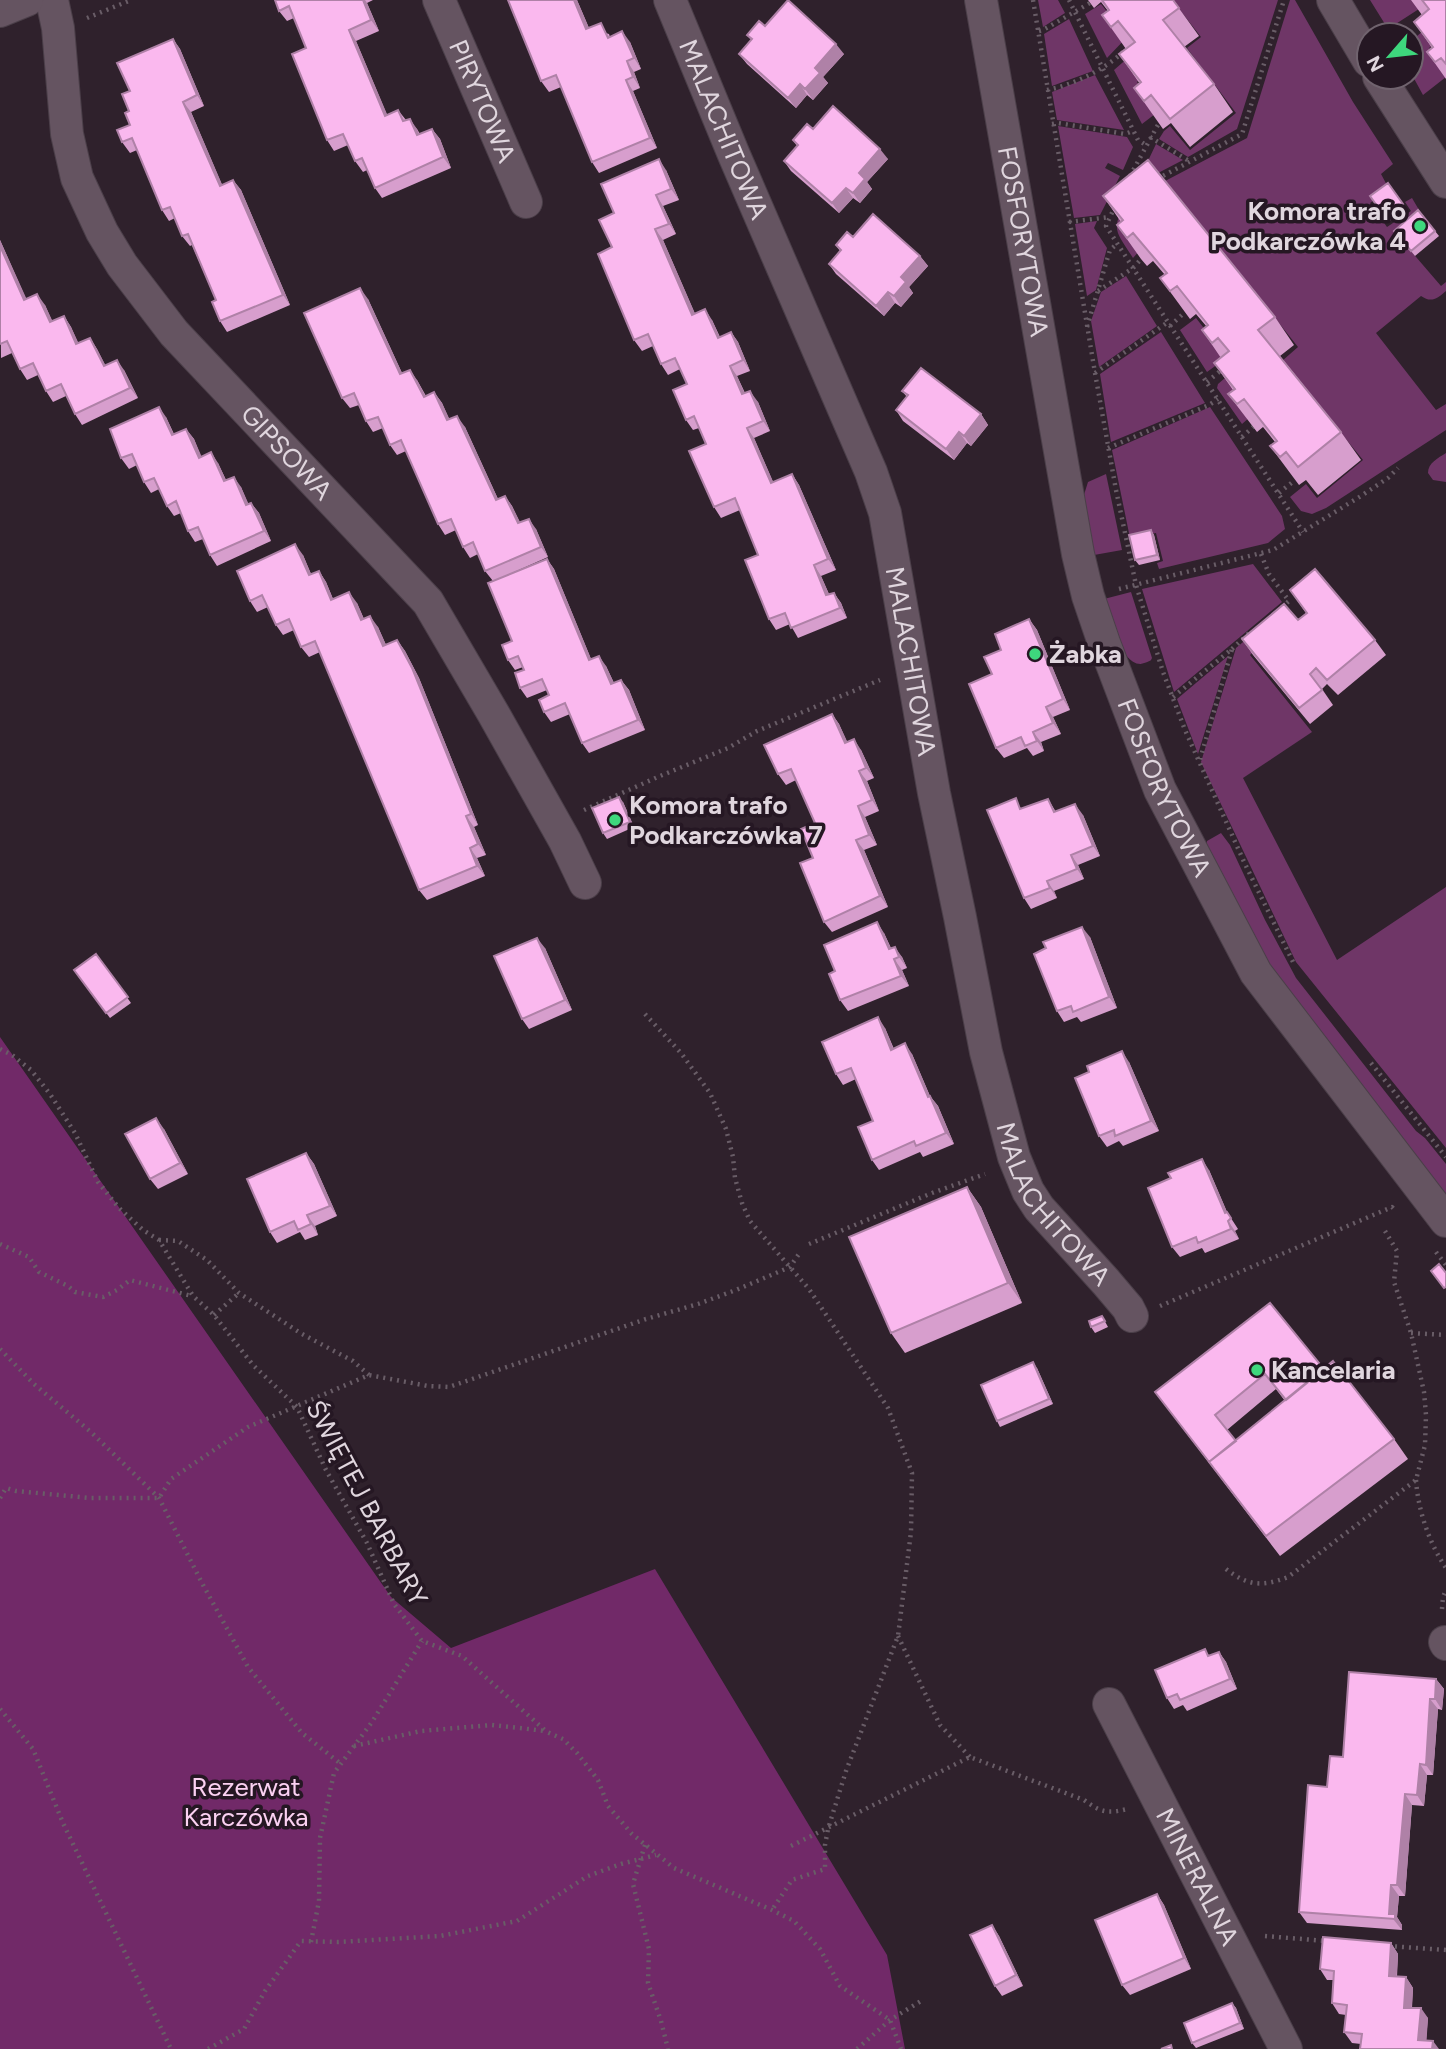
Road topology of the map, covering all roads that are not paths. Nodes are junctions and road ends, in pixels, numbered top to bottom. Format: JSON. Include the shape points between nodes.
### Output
{"nodes":[{"id":1,"x":27,"y":0,"type":"edge"},
{"id":2,"x":52,"y":0,"type":"edge"},
{"id":3,"x":439,"y":0,"type":"edge"},
{"id":4,"x":670,"y":0,"type":"edge"},
{"id":5,"x":981,"y":0,"type":"edge"},
{"id":6,"x":1333,"y":0,"type":"edge"},
{"id":7,"x":0,"y":10,"type":"edge"},
{"id":8,"x":1355,"y":37,"type":"edge"},
{"id":9,"x":1388,"y":91,"type":"edge"},
{"id":10,"x":1446,"y":181,"type":"edge"},
{"id":11,"x":526,"y":202,"type":"dead end"},
{"id":12,"x":585,"y":883,"type":"dead end"},
{"id":13,"x":1446,"y":1221,"type":"edge"},
{"id":14,"x":1130,"y":1312,"type":"road end"},
{"id":15,"x":1109,"y":1704,"type":"dead end"},
{"id":16,"x":1286,"y":2049,"type":"edge"}],
"edges":[{"from":1,"to":7,"type":"street"},
{"from":2,"to":12,"type":"street","name":"GIPSOWA","via":[[74,166],[93,214],[122,265],[174,333],[428,602]]},
{"from":3,"to":11,"type":"street","name":"PIRYTOWA"},
{"from":4,"to":14,"type":"street","name":"MALACHITOWA","via":[[885,513],[986,1052],[1016,1163],[1039,1208]]},
{"from":5,"to":13,"type":"street","name":"FOSFORYTOWA","via":[[1078,554],[1131,717],[1160,790],[1256,973]]},
{"from":6,"to":8,"type":"street"},
{"from":9,"to":10,"type":"street"},
{"from":15,"to":16,"type":"street","name":"MINERALNA"}]}
